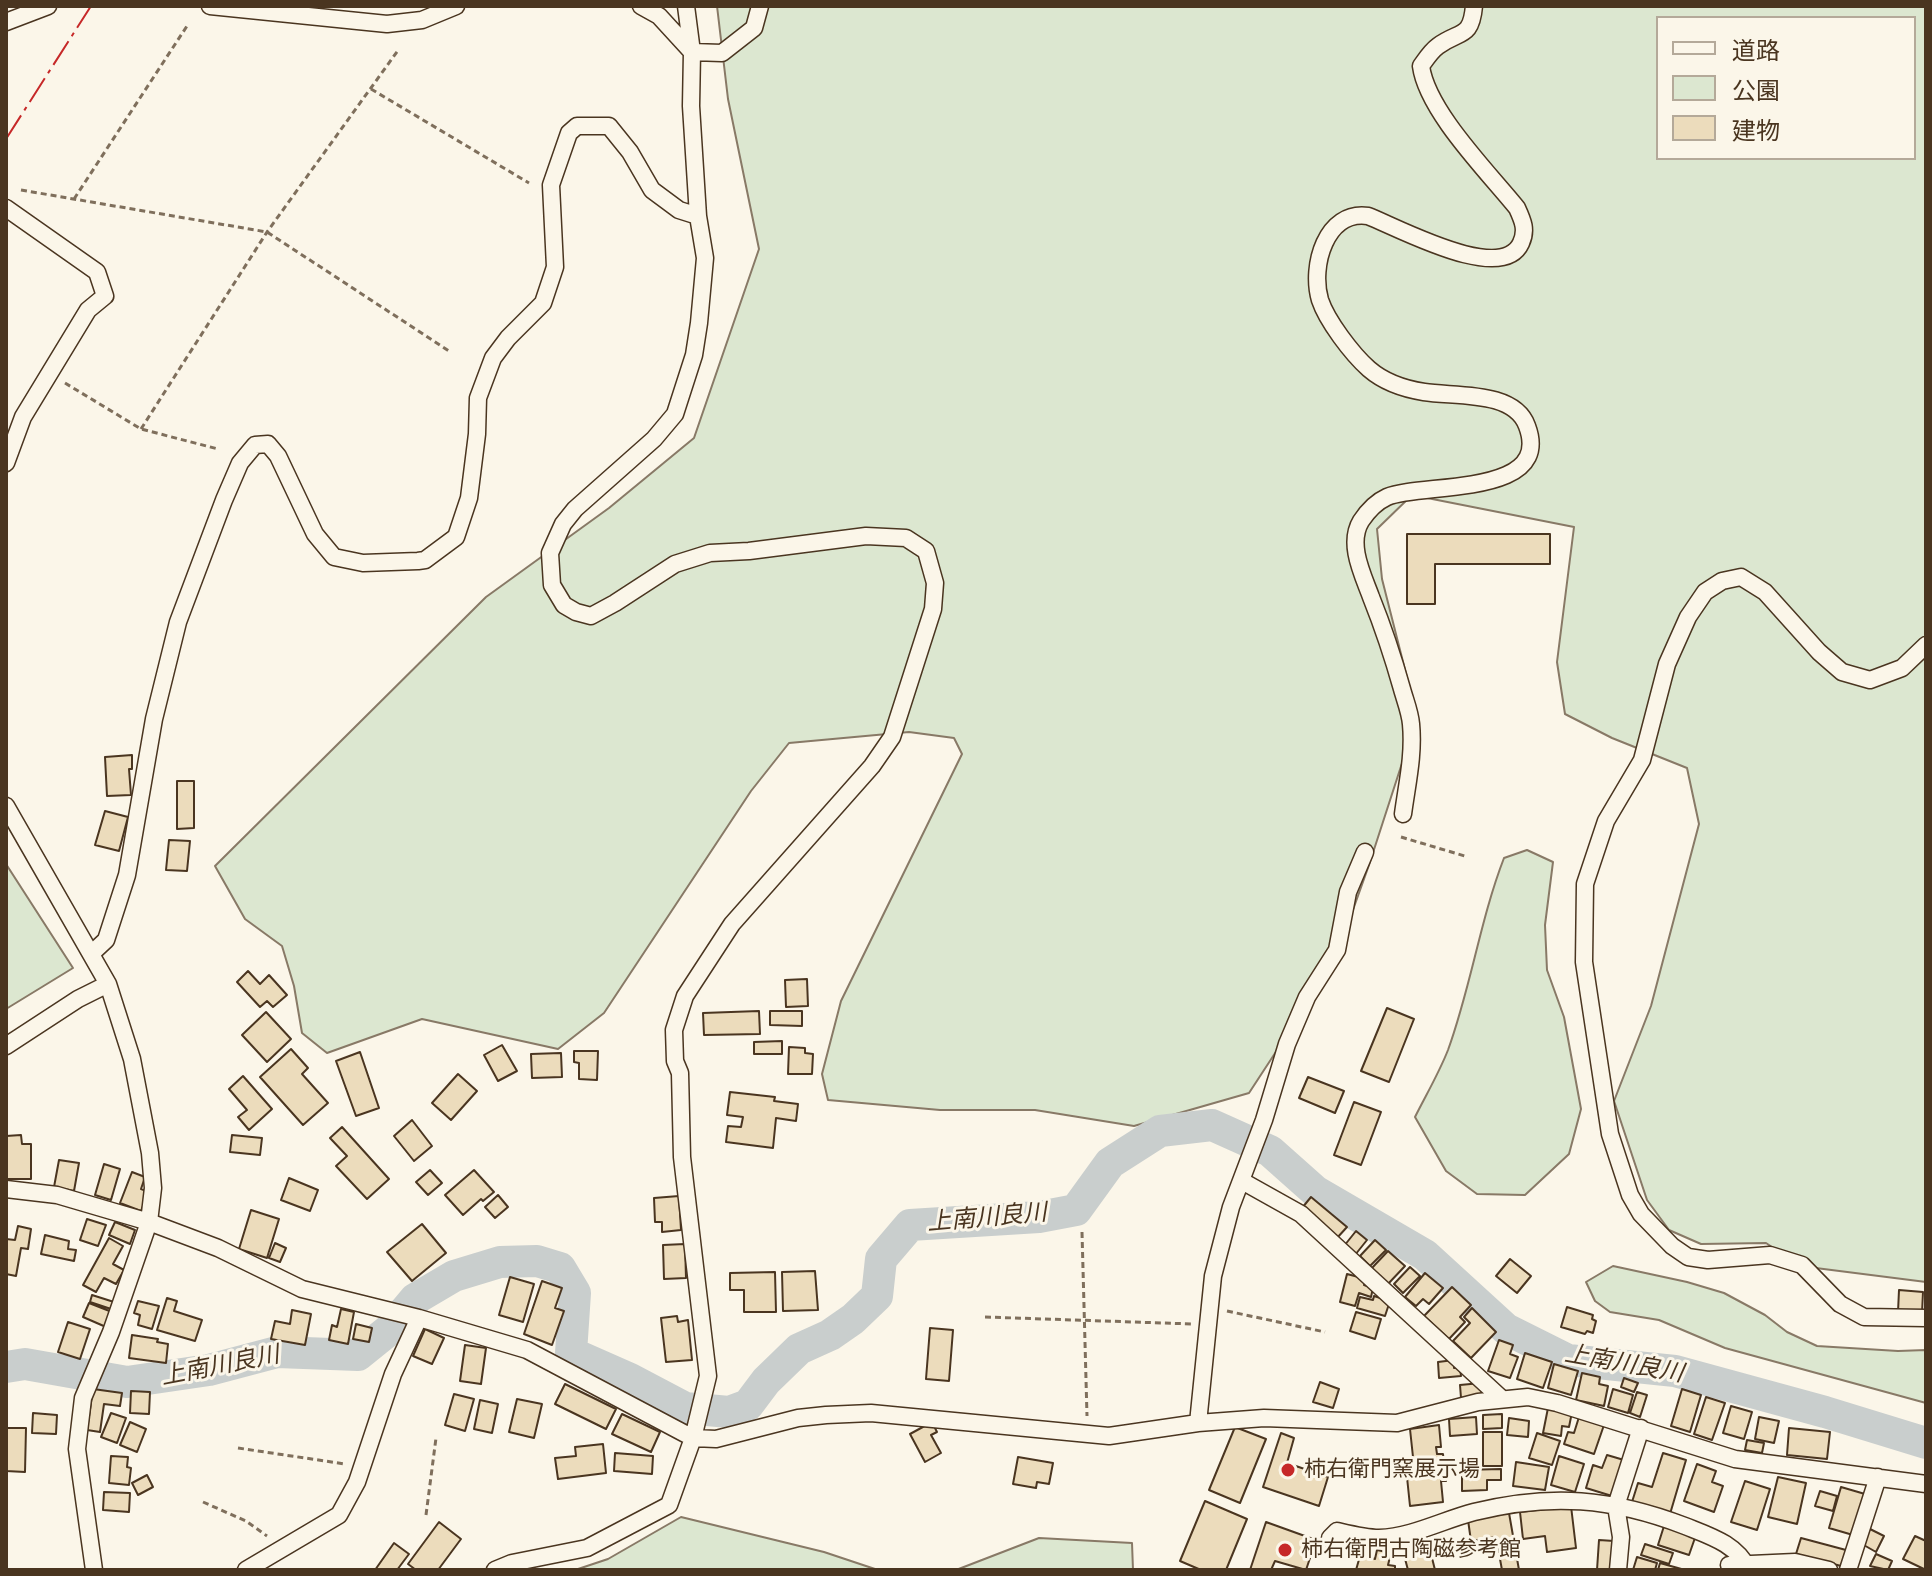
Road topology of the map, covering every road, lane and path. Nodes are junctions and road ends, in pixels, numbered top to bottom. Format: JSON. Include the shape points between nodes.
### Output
{"nodes":[{"id":1,"x":48,"y":6,"type":"edge"},
{"id":2,"x":210,"y":6,"type":"edge"},
{"id":3,"x":456,"y":6,"type":"edge"},
{"id":4,"x":641,"y":6,"type":"edge"},
{"id":5,"x":686,"y":6,"type":"edge"},
{"id":6,"x":760,"y":6,"type":"edge"},
{"id":7,"x":1474,"y":6,"type":"edge"},
{"id":8,"x":6,"y":22,"type":"edge"},
{"id":9,"x":187,"y":26,"type":"dead end"},
{"id":10,"x":399,"y":49,"type":"dead end"},
{"id":11,"x":692,"y":52,"type":"junction"},
{"id":12,"x":371,"y":88,"type":"junction"},
{"id":13,"x":529,"y":183,"type":"dead end"},
{"id":14,"x":21,"y":190,"type":"dead end"},
{"id":15,"x":74,"y":199,"type":"junction"},
{"id":16,"x":6,"y":208,"type":"edge"},
{"id":17,"x":698,"y":216,"type":"junction"},
{"id":18,"x":267,"y":232,"type":"junction"},
{"id":19,"x":449,"y":351,"type":"dead end"},
{"id":20,"x":65,"y":383,"type":"dead end"},
{"id":21,"x":141,"y":429,"type":"junction"},
{"id":22,"x":218,"y":449,"type":"dead end"},
{"id":23,"x":6,"y":463,"type":"edge"},
{"id":24,"x":1926,"y":645,"type":"edge"},
{"id":25,"x":6,"y":806,"type":"edge"},
{"id":26,"x":1403,"y":814,"type":"dead end"},
{"id":27,"x":1401,"y":837,"type":"dead end"},
{"id":28,"x":1365,"y":852,"type":"dead end"},
{"id":29,"x":1468,"y":857,"type":"dead end"},
{"id":30,"x":91,"y":954,"type":"junction"},
{"id":31,"x":108,"y":984,"type":"junction"},
{"id":32,"x":6,"y":1046,"type":"edge"},
{"id":33,"x":1242,"y":1181,"type":"junction"},
{"id":34,"x":6,"y":1189,"type":"edge"},
{"id":35,"x":149,"y":1222,"type":"junction"},
{"id":36,"x":1082,"y":1232,"type":"dead end"},
{"id":37,"x":985,"y":1317,"type":"dead end"},
{"id":38,"x":1209,"y":1317,"type":"junction"},
{"id":39,"x":419,"y":1318,"type":"junction"},
{"id":40,"x":1926,"y":1318,"type":"edge"},
{"id":41,"x":1083,"y":1320,"type":"junction"},
{"id":42,"x":1325,"y":1332,"type":"dead end"},
{"id":43,"x":1502,"y":1399,"type":"junction"},
{"id":44,"x":1088,"y":1418,"type":"dead end"},
{"id":45,"x":1198,"y":1423,"type":"junction"},
{"id":46,"x":1641,"y":1428,"type":"junction"},
{"id":47,"x":695,"y":1430,"type":"junction"},
{"id":48,"x":436,"y":1438,"type":"dead end"},
{"id":49,"x":238,"y":1448,"type":"dead end"},
{"id":50,"x":353,"y":1465,"type":"dead end"},
{"id":51,"x":1878,"y":1477,"type":"junction"},
{"id":52,"x":1926,"y":1484,"type":"edge"},
{"id":53,"x":203,"y":1502,"type":"dead end"},
{"id":54,"x":1616,"y":1506,"type":"junction"},
{"id":55,"x":426,"y":1515,"type":"dead end"},
{"id":56,"x":1330,"y":1538,"type":"dead end"},
{"id":57,"x":272,"y":1539,"type":"dead end"},
{"id":58,"x":1729,"y":1565,"type":"dead end"},
{"id":59,"x":1748,"y":1567,"type":"edge"},
{"id":60,"x":94,"y":1570,"type":"edge"},
{"id":61,"x":246,"y":1570,"type":"edge"},
{"id":62,"x":495,"y":1570,"type":"edge"},
{"id":63,"x":1618,"y":1570,"type":"edge"},
{"id":64,"x":1829,"y":1570,"type":"edge"},
{"id":65,"x":1848,"y":1570,"type":"edge"}],
"edges":[{"from":1,"to":8,"type":"street"},
{"from":2,"to":3,"type":"street","via":[[387,24],[422,20]]},
{"from":4,"to":11,"type":"street","via":[[659,16]]},
{"from":5,"to":11,"type":"street"},
{"from":6,"to":11,"type":"street","via":[[754,28],[722,53]]},
{"from":7,"to":26,"type":"street","via":[[1466,32],[1438,46],[1421,66],[1423,81],[1446,120],[1517,208],[1524,223],[1518,250],[1490,259],[1459,253],[1353,213],[1328,234],[1317,280],[1334,327],[1369,369],[1394,385],[1511,404],[1529,428],[1530,447],[1518,468],[1475,486],[1418,489],[1387,497],[1371,508],[1357,530],[1355,551],[1411,721],[1412,759]]},
{"from":9,"to":15,"type":"path"},
{"from":10,"to":12,"type":"path"},
{"from":11,"to":17,"type":"street"},
{"from":12,"to":13,"type":"path"},
{"from":12,"to":18,"type":"path"},
{"from":14,"to":15,"type":"path"},
{"from":15,"to":18,"type":"path"},
{"from":16,"to":23,"type":"street","via":[[97,272],[105,296],[88,310],[23,417]]},
{"from":17,"to":30,"type":"street","via":[[679,210],[652,190],[609,126],[577,126],[569,133],[551,185],[555,267],[543,303],[493,358],[478,398],[469,498],[456,537],[425,560],[363,563],[334,557],[315,534],[268,444],[255,445],[240,463],[178,622],[154,719],[127,875],[106,940]]},
{"from":17,"to":47,"type":"street","via":[[705,258],[699,323],[675,414],[563,524],[550,553],[552,585],[564,605],[591,616],[675,564],[710,553],[866,536],[906,538],[926,551],[935,583],[933,609],[892,737],[732,924],[685,996],[674,1030],[682,1157],[708,1376]]},
{"from":18,"to":19,"type":"path"},
{"from":18,"to":21,"type":"path"},
{"from":20,"to":21,"type":"path"},
{"from":21,"to":22,"type":"path"},
{"from":24,"to":40,"type":"street","via":[[1902,668],[1870,680],[1842,672],[1765,592],[1741,577],[1705,592],[1667,664],[1642,760],[1616,801],[1597,846],[1585,884],[1584,962],[1610,1134],[1641,1214],[1688,1257],[1770,1255],[1802,1265],[1840,1304],[1864,1317]]},
{"from":25,"to":30,"type":"street"},
{"from":27,"to":29,"type":"path"},
{"from":28,"to":33,"type":"street","via":[[1348,892],[1337,950],[1307,997],[1287,1044]]},
{"from":30,"to":31,"type":"street"},
{"from":31,"to":32,"type":"street"},
{"from":31,"to":35,"type":"street","via":[[132,1059],[150,1153]]},
{"from":33,"to":38,"type":"street","via":[[1217,1262]]},
{"from":33,"to":43,"type":"street","via":[[1301,1214]]},
{"from":34,"to":35,"type":"street","via":[[57,1195]]},
{"from":35,"to":39,"type":"street","via":[[302,1289]]},
{"from":35,"to":60,"type":"street","via":[[83,1398],[77,1449]]},
{"from":36,"to":41,"type":"path"},
{"from":37,"to":41,"type":"path"},
{"from":38,"to":41,"type":"path"},
{"from":38,"to":42,"type":"path"},
{"from":38,"to":45,"type":"street"},
{"from":39,"to":47,"type":"street","via":[[527,1350]]},
{"from":39,"to":61,"type":"street","via":[[393,1374],[357,1482],[339,1515]]},
{"from":41,"to":44,"type":"path"},
{"from":43,"to":45,"type":"street","via":[[1397,1423],[1264,1418]]},
{"from":43,"to":46,"type":"street","via":[[1557,1403]]},
{"from":45,"to":47,"type":"street","via":[[1109,1436],[871,1413],[798,1418],[716,1439]]},
{"from":46,"to":51,"type":"street","via":[[1754,1463]]},
{"from":46,"to":54,"type":"street"},
{"from":47,"to":62,"type":"street","via":[[669,1505],[587,1548]]},
{"from":48,"to":55,"type":"path"},
{"from":49,"to":50,"type":"path"},
{"from":51,"to":52,"type":"street"},
{"from":51,"to":65,"type":"street"},
{"from":53,"to":57,"type":"path"},
{"from":54,"to":56,"type":"street","via":[[1553,1500],[1477,1511],[1403,1535],[1377,1538],[1337,1531]]},
{"from":54,"to":59,"type":"street","via":[[1716,1538],[1740,1554]]},
{"from":54,"to":63,"type":"street","via":[[1621,1537]]},
{"from":58,"to":59,"type":"street"},
{"from":59,"to":64,"type":"street","via":[[1795,1562]]}]}
